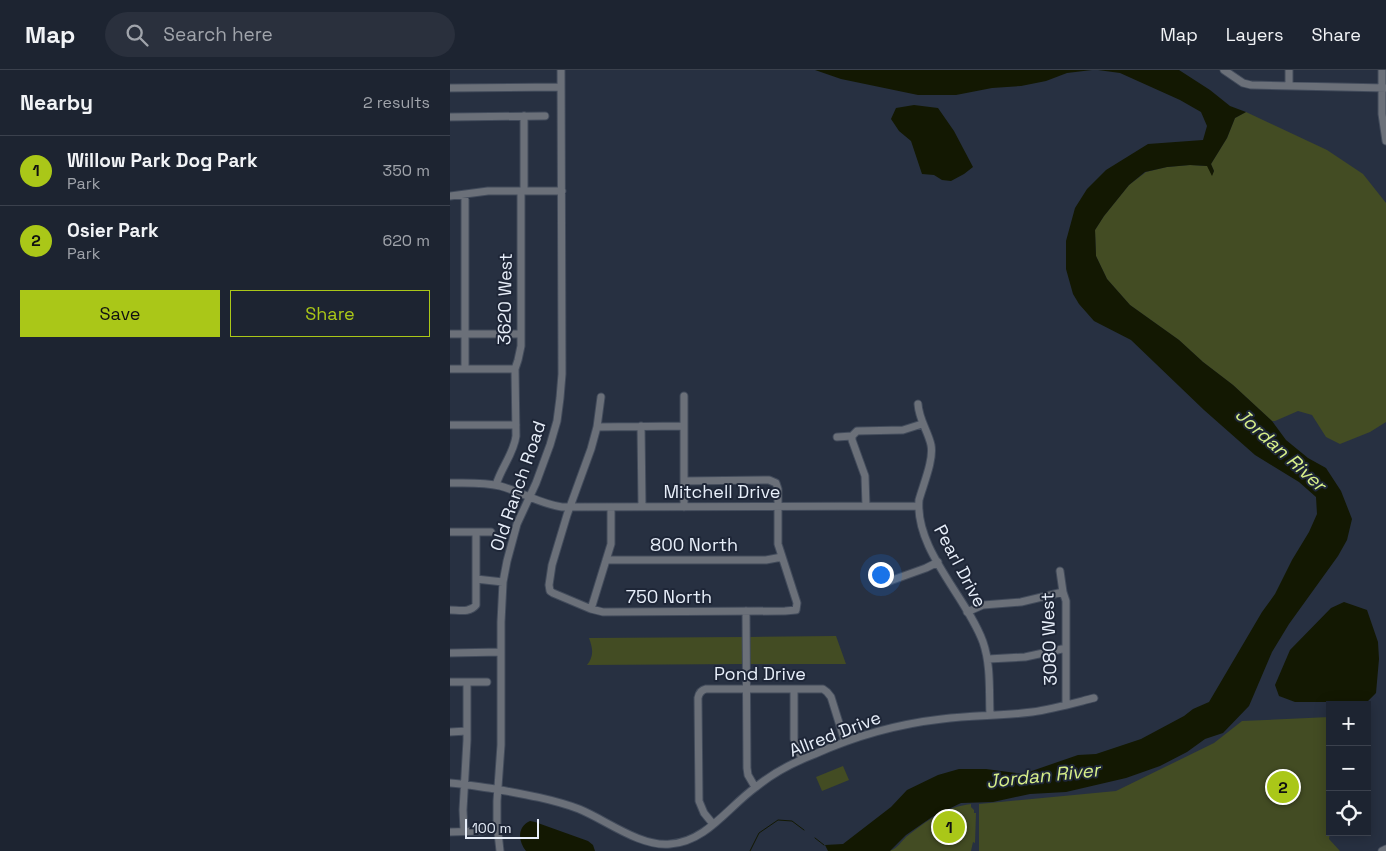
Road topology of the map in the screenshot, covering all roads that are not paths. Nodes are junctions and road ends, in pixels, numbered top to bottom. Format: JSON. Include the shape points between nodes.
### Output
{"nodes":[{"id":1,"x":560,"y":70,"type":"edge"},
{"id":2,"x":1224,"y":70,"type":"edge"},
{"id":3,"x":1289,"y":70,"type":"edge"},
{"id":4,"x":1382,"y":70,"type":"edge"},
{"id":5,"x":1289,"y":86,"type":"junction"},
{"id":6,"x":561,"y":87,"type":"junction"},
{"id":7,"x":450,"y":88,"type":"edge"},
{"id":8,"x":1384,"y":88,"type":"edge"},
{"id":9,"x":524,"y":116,"type":"junction"},
{"id":10,"x":545,"y":116,"type":"dead end"},
{"id":11,"x":450,"y":117,"type":"edge"},
{"id":12,"x":1386,"y":141,"type":"edge"},
{"id":13,"x":523,"y":191,"type":"junction"},
{"id":14,"x":562,"y":191,"type":"junction"},
{"id":15,"x":465,"y":195,"type":"junction"},
{"id":16,"x":450,"y":196,"type":"edge"},
{"id":17,"x":450,"y":334,"type":"edge"},
{"id":18,"x":466,"y":334,"type":"junction"},
{"id":19,"x":521,"y":334,"type":"junction"},
{"id":20,"x":465,"y":368,"type":"junction"},
{"id":21,"x":450,"y":369,"type":"edge"},
{"id":22,"x":515,"y":369,"type":"junction"},
{"id":23,"x":684,"y":396,"type":"dead end"},
{"id":24,"x":601,"y":397,"type":"dead end"},
{"id":25,"x":918,"y":404,"type":"dead end"},
{"id":26,"x":922,"y":424,"type":"junction"},
{"id":27,"x":450,"y":425,"type":"edge"},
{"id":28,"x":516,"y":425,"type":"junction"},
{"id":29,"x":641,"y":426,"type":"junction"},
{"id":30,"x":684,"y":426,"type":"junction"},
{"id":31,"x":597,"y":427,"type":"junction"},
{"id":32,"x":852,"y":436,"type":"junction"},
{"id":33,"x":837,"y":437,"type":"dead end"},
{"id":34,"x":684,"y":481,"type":"junction"},
{"id":35,"x":450,"y":484,"type":"edge"},
{"id":36,"x":496,"y":485,"type":"junction"},
{"id":37,"x":528,"y":497,"type":"junction"},
{"id":38,"x":778,"y":506,"type":"junction"},
{"id":39,"x":866,"y":506,"type":"junction"},
{"id":40,"x":918,"y":506,"type":"junction"},
{"id":41,"x":611,"y":507,"type":"junction"},
{"id":42,"x":642,"y":507,"type":"junction"},
{"id":43,"x":684,"y":507,"type":"junction"},
{"id":44,"x":570,"y":508,"type":"junction"},
{"id":45,"x":450,"y":532,"type":"edge"},
{"id":46,"x":476,"y":532,"type":"junction"},
{"id":47,"x":491,"y":532,"type":"dead end"},
{"id":48,"x":782,"y":557,"type":"junction"},
{"id":49,"x":606,"y":560,"type":"junction"},
{"id":50,"x":938,"y":562,"type":"junction"},
{"id":51,"x":1060,"y":571,"type":"dead end"},
{"id":52,"x":476,"y":579,"type":"junction"},
{"id":53,"x":503,"y":582,"type":"junction"},
{"id":54,"x":887,"y":582,"type":"dead end"},
{"id":55,"x":1063,"y":592,"type":"junction"},
{"id":56,"x":591,"y":609,"type":"junction"},
{"id":57,"x":450,"y":610,"type":"edge"},
{"id":58,"x":746,"y":612,"type":"junction"},
{"id":59,"x":967,"y":612,"type":"junction"},
{"id":60,"x":1066,"y":649,"type":"junction"},
{"id":61,"x":501,"y":652,"type":"junction"},
{"id":62,"x":450,"y":653,"type":"edge"},
{"id":63,"x":988,"y":659,"type":"junction"},
{"id":64,"x":450,"y":682,"type":"edge"},
{"id":65,"x":467,"y":682,"type":"junction"},
{"id":66,"x":487,"y":682,"type":"dead end"},
{"id":67,"x":794,"y":688,"type":"junction"},
{"id":68,"x":746,"y":689,"type":"junction"},
{"id":69,"x":1094,"y":698,"type":"dead end"},
{"id":70,"x":1066,"y":706,"type":"junction"},
{"id":71,"x":990,"y":715,"type":"junction"},
{"id":72,"x":467,"y":731,"type":"junction"},
{"id":73,"x":450,"y":732,"type":"edge"},
{"id":74,"x":846,"y":742,"type":"junction"},
{"id":75,"x":802,"y":760,"type":"junction"},
{"id":76,"x":450,"y":783,"type":"edge"},
{"id":77,"x":464,"y":784,"type":"junction"},
{"id":78,"x":755,"y":787,"type":"junction"},
{"id":79,"x":497,"y":790,"type":"junction"},
{"id":80,"x":713,"y":824,"type":"junction"},
{"id":81,"x":483,"y":831,"type":"dead end"},
{"id":82,"x":450,"y":832,"type":"edge"},
{"id":83,"x":464,"y":832,"type":"junction"},
{"id":84,"x":1386,"y":849,"type":"edge"},
{"id":85,"x":500,"y":851,"type":"edge"},
{"id":86,"x":1382,"y":851,"type":"edge"}],
"edges":[{"from":1,"to":6,"type":"street","name":"Old Ranch Road"},
{"from":2,"to":5,"type":"street","via":[[1251,85]]},
{"from":3,"to":5,"type":"street"},
{"from":4,"to":8,"type":"street"},
{"from":5,"to":8,"type":"street"},
{"from":6,"to":7,"type":"street"},
{"from":6,"to":14,"type":"street","name":"Old Ranch Road"},
{"from":8,"to":12,"type":"street","via":[[1382,114]]},
{"from":9,"to":10,"type":"street"},
{"from":9,"to":11,"type":"street"},
{"from":9,"to":13,"type":"street","name":"3620 West"},
{"from":13,"to":14,"type":"street"},
{"from":13,"to":15,"type":"street"},
{"from":13,"to":19,"type":"street","name":"3620 West"},
{"from":14,"to":37,"type":"street","name":"Old Ranch Road","via":[[560,398],[548,452]]},
{"from":15,"to":16,"type":"street"},
{"from":15,"to":18,"type":"street"},
{"from":17,"to":18,"type":"street"},
{"from":18,"to":19,"type":"street"},
{"from":18,"to":20,"type":"street"},
{"from":19,"to":22,"type":"street","name":"3620 West"},
{"from":20,"to":21,"type":"street"},
{"from":20,"to":22,"type":"street"},
{"from":22,"to":28,"type":"street","name":"3620 West"},
{"from":23,"to":30,"type":"street"},
{"from":24,"to":31,"type":"street"},
{"from":25,"to":26,"type":"street","name":"Pearl Drive"},
{"from":26,"to":32,"type":"street","via":[[902,430],[857,431]]},
{"from":26,"to":40,"type":"street","name":"Pearl Drive","via":[[931,443],[932,454]]},
{"from":27,"to":28,"type":"street"},
{"from":28,"to":36,"type":"street","name":"3620 West","via":[[514,445]]},
{"from":29,"to":30,"type":"street"},
{"from":29,"to":31,"type":"street"},
{"from":29,"to":42,"type":"street"},
{"from":30,"to":34,"type":"street"},
{"from":31,"to":44,"type":"street"},
{"from":32,"to":33,"type":"street"},
{"from":32,"to":39,"type":"street","via":[[865,476]]},
{"from":34,"to":38,"type":"street","via":[[769,480],[776,483]]},
{"from":34,"to":43,"type":"street"},
{"from":35,"to":36,"type":"street","name":"Mitchell Drive"},
{"from":36,"to":37,"type":"street","name":"Mitchell Drive"},
{"from":37,"to":44,"type":"street","name":"Mitchell Drive","via":[[551,506]]},
{"from":37,"to":53,"type":"street","name":"Old Ranch Road","via":[[517,524]]},
{"from":38,"to":39,"type":"street","name":"Mitchell Drive"},
{"from":38,"to":43,"type":"street","name":"Mitchell Drive"},
{"from":38,"to":48,"type":"street","via":[[778,544]]},
{"from":39,"to":40,"type":"street","name":"Mitchell Drive"},
{"from":40,"to":50,"type":"street","name":"Pearl Drive","via":[[921,526]]},
{"from":41,"to":42,"type":"street","name":"Mitchell Drive"},
{"from":41,"to":44,"type":"street","name":"Mitchell Drive"},
{"from":41,"to":49,"type":"street","via":[[611,544]]},
{"from":42,"to":43,"type":"street","name":"Mitchell Drive"},
{"from":44,"to":56,"type":"street","name":"750 North","via":[[552,565],[549,587],[553,593]]},
{"from":45,"to":46,"type":"street"},
{"from":46,"to":47,"type":"street"},
{"from":46,"to":52,"type":"street"},
{"from":48,"to":49,"type":"street","name":"800 North","via":[[766,560]]},
{"from":48,"to":58,"type":"street","name":"750 North","via":[[797,603],[796,610]]},
{"from":49,"to":56,"type":"street"},
{"from":50,"to":54,"type":"street"},
{"from":50,"to":59,"type":"street","name":"Pearl Drive"},
{"from":51,"to":55,"type":"street","name":"3080 West"},
{"from":52,"to":53,"type":"street"},
{"from":52,"to":57,"type":"street","via":[[474,608]]},
{"from":53,"to":61,"type":"street","name":"Old Ranch Road"},
{"from":55,"to":59,"type":"street","via":[[1021,602],[986,604]]},
{"from":55,"to":60,"type":"street","name":"3080 West","via":[[1066,601]]},
{"from":56,"to":58,"type":"street","name":"750 North","via":[[610,612]]},
{"from":58,"to":68,"type":"street"},
{"from":59,"to":63,"type":"street","name":"Pearl Drive"},
{"from":60,"to":63,"type":"street","via":[[1025,657]]},
{"from":60,"to":70,"type":"street","name":"3080 West"},
{"from":61,"to":62,"type":"street"},
{"from":61,"to":79,"type":"street","name":"Old Ranch Road","via":[[501,745]]},
{"from":63,"to":71,"type":"street","name":"Pearl Drive"},
{"from":64,"to":65,"type":"street"},
{"from":65,"to":66,"type":"street"},
{"from":65,"to":72,"type":"street"},
{"from":67,"to":68,"type":"street","name":"Pond Drive"},
{"from":67,"to":74,"type":"street","name":"Pond Drive","via":[[828,692]]},
{"from":67,"to":75,"type":"street","via":[[794,739]]},
{"from":68,"to":78,"type":"street","via":[[747,768]]},
{"from":68,"to":80,"type":"street","name":"Pond Drive","via":[[706,689],[698,698],[699,800]]},
{"from":69,"to":70,"type":"street","name":"Allred Drive"},
{"from":70,"to":71,"type":"street","name":"Allred Drive"},
{"from":71,"to":74,"type":"street","name":"Allred Drive","via":[[924,721]]},
{"from":72,"to":73,"type":"street"},
{"from":72,"to":77,"type":"street"},
{"from":74,"to":75,"type":"street","name":"Allred Drive"},
{"from":75,"to":78,"type":"street","name":"Allred Drive"},
{"from":76,"to":77,"type":"street","name":"Allred Drive"},
{"from":77,"to":79,"type":"street","name":"Allred Drive"},
{"from":77,"to":83,"type":"street"},
{"from":78,"to":80,"type":"street","name":"Allred Drive"},
{"from":79,"to":80,"type":"street","name":"Allred Drive","via":[[572,807],[657,844],[683,842]]},
{"from":79,"to":85,"type":"street","name":"Old Ranch Road"},
{"from":81,"to":83,"type":"street"},
{"from":82,"to":83,"type":"street"},
{"from":84,"to":86,"type":"street"}]}
